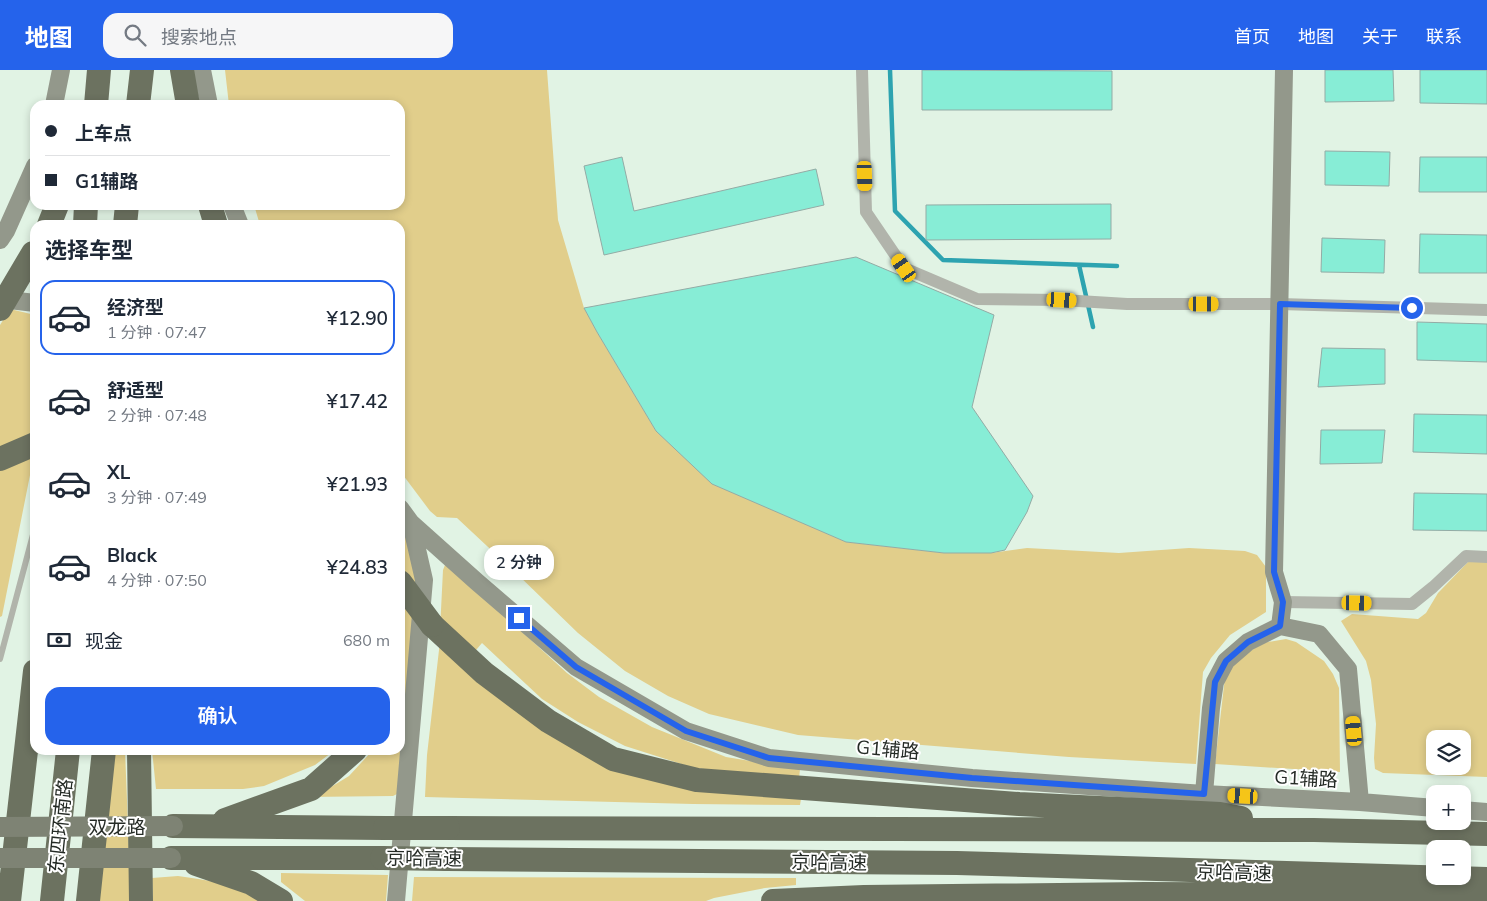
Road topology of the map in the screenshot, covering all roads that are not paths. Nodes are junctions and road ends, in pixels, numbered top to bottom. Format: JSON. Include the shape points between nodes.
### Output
{"nodes":[{"id":1,"x":61,"y":70,"type":"edge"},
{"id":2,"x":99,"y":70,"type":"edge"},
{"id":3,"x":142,"y":70,"type":"edge"},
{"id":4,"x":182,"y":70,"type":"edge"},
{"id":5,"x":202,"y":70,"type":"edge"},
{"id":6,"x":862,"y":70,"type":"edge"},
{"id":7,"x":1284,"y":70,"type":"edge"},
{"id":8,"x":55,"y":100,"type":"edge"},
{"id":9,"x":96,"y":100,"type":"edge"},
{"id":10,"x":139,"y":100,"type":"edge"},
{"id":11,"x":187,"y":100,"type":"edge"},
{"id":12,"x":208,"y":100,"type":"edge"},
{"id":13,"x":30,"y":177,"type":"edge"},
{"id":14,"x":0,"y":240,"type":"edge"},
{"id":15,"x":30,"y":259,"type":"edge"},
{"id":16,"x":0,"y":299,"type":"edge"},
{"id":17,"x":30,"y":302,"type":"edge"},
{"id":18,"x":1280,"y":304,"type":"junction"},
{"id":19,"x":0,"y":309,"type":"edge"},
{"id":20,"x":1487,"y":310,"type":"edge"},
{"id":21,"x":30,"y":446,"type":"edge"},
{"id":22,"x":0,"y":458,"type":"edge"},
{"id":23,"x":405,"y":514,"type":"edge"},
{"id":24,"x":411,"y":522,"type":"junction"},
{"id":25,"x":30,"y":546,"type":"edge"},
{"id":26,"x":1487,"y":557,"type":"edge"},
{"id":27,"x":405,"y":589,"type":"edge"},
{"id":28,"x":405,"y":601,"type":"edge"},
{"id":29,"x":1283,"y":602,"type":"junction"},
{"id":30,"x":432,"y":625,"type":"junction"},
{"id":31,"x":1280,"y":626,"type":"junction"},
{"id":32,"x":0,"y":659,"type":"edge"},
{"id":33,"x":30,"y":717,"type":"edge"},
{"id":34,"x":67,"y":755,"type":"edge"},
{"id":35,"x":103,"y":755,"type":"edge"},
{"id":36,"x":139,"y":755,"type":"edge"},
{"id":37,"x":349,"y":755,"type":"edge"},
{"id":38,"x":1204,"y":794,"type":"junction"},
{"id":39,"x":1360,"y":802,"type":"junction"},
{"id":40,"x":1426,"y":807,"type":"edge"},
{"id":41,"x":1471,"y":811,"type":"edge"},
{"id":42,"x":1487,"y":812,"type":"edge"},
{"id":43,"x":173,"y":826,"type":"joint"},
{"id":44,"x":0,"y":827,"type":"edge"},
{"id":45,"x":205,"y":827,"type":"junction"},
{"id":46,"x":1314,"y":830,"type":"junction"},
{"id":47,"x":1487,"y":834,"type":"edge"},
{"id":48,"x":0,"y":858,"type":"edge"},
{"id":49,"x":174,"y":858,"type":"junction"},
{"id":50,"x":1480,"y":881,"type":"edge"},
{"id":51,"x":1380,"y":895,"type":"junction"},
{"id":52,"x":1487,"y":898,"type":"edge"},
{"id":53,"x":10,"y":901,"type":"edge"},
{"id":54,"x":52,"y":901,"type":"edge"},
{"id":55,"x":88,"y":901,"type":"edge"},
{"id":56,"x":141,"y":901,"type":"edge"},
{"id":57,"x":281,"y":901,"type":"edge"},
{"id":58,"x":396,"y":901,"type":"edge"},
{"id":59,"x":774,"y":901,"type":"edge"}],
"edges":[{"from":1,"to":8,"type":"street"},
{"from":2,"to":9,"type":"highway"},
{"from":3,"to":10,"type":"highway"},
{"from":4,"to":11,"type":"highway"},
{"from":5,"to":12,"type":"street"},
{"from":6,"to":18,"type":"street","via":[[866,212],[904,268],[977,299]]},
{"from":7,"to":18,"type":"street"},
{"from":13,"to":14,"type":"street"},
{"from":15,"to":19,"type":"highway","bridge":true},
{"from":16,"to":17,"type":"street"},
{"from":18,"to":20,"type":"street"},
{"from":18,"to":29,"type":"street","via":[[1274,572]]},
{"from":21,"to":22,"type":"highway"},
{"from":23,"to":24,"type":"street","name":"G1辅路"},
{"from":24,"to":38,"type":"street","name":"G1辅路","via":[[576,667],[686,731],[769,758],[810,763]]},
{"from":24,"to":58,"type":"street","via":[[424,580]]},
{"from":25,"to":32,"type":"lane"},
{"from":26,"to":29,"type":"street","via":[[1466,556],[1412,604]]},
{"from":27,"to":30,"type":"highway","bridge":true},
{"from":28,"to":30,"type":"highway","bridge":true},
{"from":29,"to":31,"type":"street"},
{"from":30,"to":46,"type":"highway","via":[[484,673],[548,721],[613,759],[697,780],[1010,803],[1220,814]]},
{"from":31,"to":38,"type":"street","via":[[1241,648],[1226,661],[1215,682]]},
{"from":31,"to":39,"type":"street","via":[[1319,634],[1348,669]]},
{"from":33,"to":53,"type":"highway"},
{"from":34,"to":54,"type":"highway","name":"东四环南路"},
{"from":35,"to":55,"type":"highway"},
{"from":36,"to":56,"type":"highway"},
{"from":37,"to":45,"type":"highway","via":[[311,789]]},
{"from":38,"to":39,"type":"street","name":"G1辅路"},
{"from":39,"to":40,"type":"street","name":"G1辅路"},
{"from":41,"to":42,"type":"street"},
{"from":43,"to":44,"type":"main road","name":"双龙路","bridge":true},
{"from":43,"to":45,"type":"highway","name":"京哈高速"},
{"from":45,"to":46,"type":"highway","name":"京哈高速","bridge":true},
{"from":46,"to":47,"type":"highway","name":"京哈高速"},
{"from":48,"to":49,"type":"main road","name":"双龙路","bridge":true},
{"from":49,"to":50,"type":"highway","name":"京哈高速","bridge":true,"via":[[957,863]]},
{"from":49,"to":57,"type":"highway","via":[[251,883]]},
{"from":50,"to":51,"type":"highway"},
{"from":51,"to":52,"type":"highway"},
{"from":51,"to":59,"type":"highway","via":[[1135,894]]}]}
